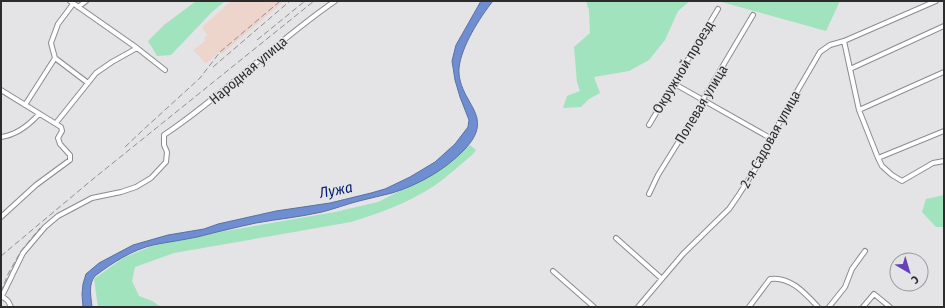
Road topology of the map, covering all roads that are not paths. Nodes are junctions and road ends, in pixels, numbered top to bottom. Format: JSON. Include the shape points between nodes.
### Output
{"nodes":[{"id":1,"x":86,"y":1,"type":"edge"},
{"id":2,"x":335,"y":1,"type":"edge"},
{"id":3,"x":936,"y":1,"type":"edge"},
{"id":4,"x":72,"y":2,"type":"edge"},
{"id":5,"x":78,"y":7,"type":"junction"},
{"id":6,"x":718,"y":9,"type":"dead end"},
{"id":7,"x":753,"y":15,"type":"dead end"},
{"id":8,"x":944,"y":26,"type":"edge"},
{"id":9,"x":844,"y":41,"type":"junction"},
{"id":10,"x":137,"y":48,"type":"junction"},
{"id":11,"x":55,"y":58,"type":"junction"},
{"id":12,"x":850,"y":69,"type":"junction"},
{"id":13,"x":165,"y":70,"type":"dead end"},
{"id":14,"x":944,"y":72,"type":"edge"},
{"id":15,"x":88,"y":83,"type":"junction"},
{"id":16,"x":673,"y":83,"type":"junction"},
{"id":17,"x":1,"y":90,"type":"edge"},
{"id":18,"x":702,"y":101,"type":"junction"},
{"id":19,"x":25,"y":105,"type":"junction"},
{"id":20,"x":859,"y":110,"type":"junction"},
{"id":21,"x":39,"y":114,"type":"junction"},
{"id":22,"x":56,"y":124,"type":"junction"},
{"id":23,"x":649,"y":125,"type":"dead end"},
{"id":24,"x":944,"y":131,"type":"edge"},
{"id":25,"x":1,"y":137,"type":"edge"},
{"id":26,"x":772,"y":139,"type":"junction"},
{"id":27,"x":878,"y":158,"type":"junction"},
{"id":28,"x":944,"y":161,"type":"edge"},
{"id":29,"x":649,"y":194,"type":"dead end"},
{"id":30,"x":1,"y":217,"type":"edge"},
{"id":31,"x":616,"y":238,"type":"dead end"},
{"id":32,"x":864,"y":251,"type":"dead end"},
{"id":33,"x":553,"y":271,"type":"dead end"},
{"id":34,"x":661,"y":278,"type":"junction"},
{"id":35,"x":1,"y":297,"type":"edge"},
{"id":36,"x":11,"y":307,"type":"edge"},
{"id":37,"x":594,"y":307,"type":"edge"},
{"id":38,"x":638,"y":307,"type":"edge"},
{"id":39,"x":749,"y":307,"type":"edge"},
{"id":40,"x":818,"y":307,"type":"edge"},
{"id":41,"x":829,"y":307,"type":"edge"},
{"id":42,"x":864,"y":307,"type":"edge"},
{"id":43,"x":890,"y":307,"type":"edge"}],
"edges":[{"from":1,"to":5,"type":"street"},
{"from":2,"to":35,"type":"street","name":"Народная улица","via":[[309,19],[188,119],[164,135],[166,162],[151,178],[136,187],[92,198],[58,216],[45,227],[22,253]]},
{"from":3,"to":9,"type":"street"},
{"from":4,"to":5,"type":"street"},
{"from":4,"to":11,"type":"street","via":[[58,24],[51,43]]},
{"from":5,"to":10,"type":"street"},
{"from":6,"to":16,"type":"street","name":"Окружной проезд"},
{"from":7,"to":18,"type":"street","name":"Полевая улица"},
{"from":8,"to":12,"type":"street"},
{"from":9,"to":12,"type":"street"},
{"from":9,"to":26,"type":"street","name":"2-я Садовая улица","via":[[830,45],[820,52]]},
{"from":10,"to":13,"type":"street"},
{"from":10,"to":15,"type":"street","via":[[96,73]]},
{"from":11,"to":15,"type":"street"},
{"from":11,"to":19,"type":"street"},
{"from":12,"to":20,"type":"street"},
{"from":14,"to":20,"type":"street"},
{"from":15,"to":22,"type":"street"},
{"from":16,"to":18,"type":"street"},
{"from":16,"to":23,"type":"street","name":"Окружной проезд"},
{"from":17,"to":19,"type":"street"},
{"from":18,"to":26,"type":"street"},
{"from":18,"to":29,"type":"street","name":"Полевая улица"},
{"from":19,"to":21,"type":"street"},
{"from":20,"to":27,"type":"street"},
{"from":21,"to":22,"type":"street"},
{"from":21,"to":25,"type":"street","via":[[30,125]]},
{"from":22,"to":30,"type":"street","via":[[61,127],[62,131],[58,138],[70,155],[70,160],[36,185]]},
{"from":24,"to":27,"type":"street"},
{"from":26,"to":34,"type":"street","name":"2-я Садовая улица","via":[[729,209]]},
{"from":27,"to":28,"type":"street","via":[[882,166],[902,180],[933,163]]},
{"from":31,"to":34,"type":"street"},
{"from":32,"to":41,"type":"street","via":[[852,269],[845,287]]},
{"from":33,"to":37,"type":"street"},
{"from":34,"to":38,"type":"street","name":"2-я Садовая улица"},
{"from":35,"to":36,"type":"street","via":[[8,301]]},
{"from":39,"to":40,"type":"street","via":[[770,279],[777,278],[784,279],[800,289]]},
{"from":42,"to":43,"type":"street","via":[[874,294]]}]}
